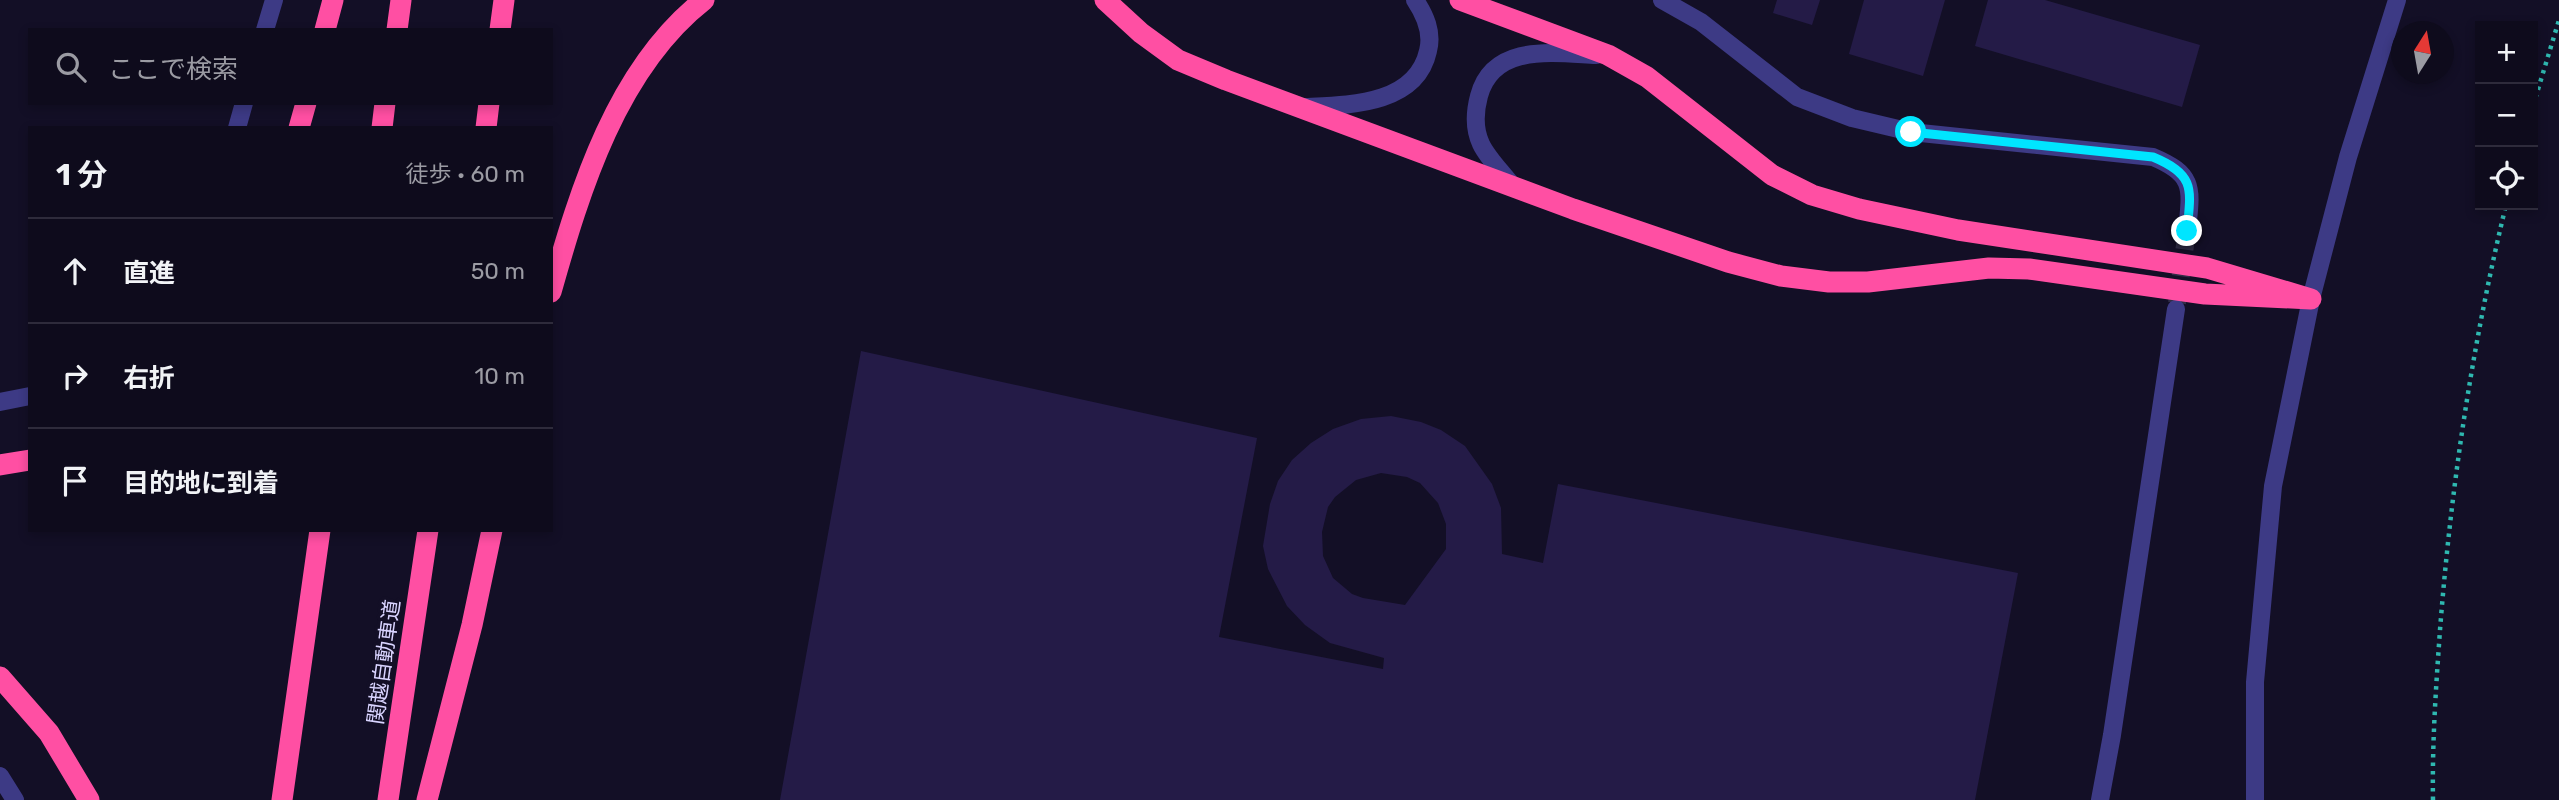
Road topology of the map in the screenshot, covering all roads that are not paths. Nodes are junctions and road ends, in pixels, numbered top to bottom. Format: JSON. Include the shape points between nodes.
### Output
{"nodes":[{"id":1,"x":274,"y":0,"type":"edge"},
{"id":2,"x":333,"y":0,"type":"edge"},
{"id":3,"x":401,"y":0,"type":"edge"},
{"id":4,"x":504,"y":0,"type":"edge"},
{"id":5,"x":704,"y":0,"type":"edge"},
{"id":6,"x":1105,"y":0,"type":"edge"},
{"id":7,"x":1415,"y":0,"type":"edge"},
{"id":8,"x":1460,"y":0,"type":"edge"},
{"id":9,"x":1662,"y":0,"type":"edge"},
{"id":10,"x":2396,"y":0,"type":"edge"},
{"id":11,"x":266,"y":28,"type":"edge"},
{"id":12,"x":326,"y":28,"type":"edge"},
{"id":13,"x":397,"y":28,"type":"edge"},
{"id":14,"x":500,"y":28,"type":"edge"},
{"id":15,"x":1608,"y":55,"type":"junction"},
{"id":16,"x":243,"y":105,"type":"edge"},
{"id":17,"x":305,"y":105,"type":"edge"},
{"id":18,"x":385,"y":105,"type":"edge"},
{"id":19,"x":489,"y":105,"type":"edge"},
{"id":20,"x":1300,"y":107,"type":"junction"},
{"id":21,"x":238,"y":126,"type":"edge"},
{"id":22,"x":300,"y":126,"type":"edge"},
{"id":23,"x":382,"y":126,"type":"edge"},
{"id":24,"x":486,"y":126,"type":"edge"},
{"id":25,"x":1514,"y":188,"type":"junction"},
{"id":26,"x":2187,"y":231,"type":"tunnel mouth"},
{"id":27,"x":553,"y":285,"type":"edge"},
{"id":28,"x":2311,"y":299,"type":"junction"},
{"id":29,"x":2176,"y":309,"type":"tunnel mouth"},
{"id":30,"x":28,"y":396,"type":"edge"},
{"id":31,"x":0,"y":402,"type":"edge"},
{"id":32,"x":28,"y":460,"type":"edge"},
{"id":33,"x":0,"y":465,"type":"edge"},
{"id":34,"x":320,"y":532,"type":"edge"},
{"id":35,"x":428,"y":532,"type":"edge"},
{"id":36,"x":492,"y":532,"type":"edge"},
{"id":37,"x":0,"y":677,"type":"edge"},
{"id":38,"x":0,"y":776,"type":"edge"},
{"id":39,"x":15,"y":800,"type":"edge"},
{"id":40,"x":89,"y":800,"type":"edge"},
{"id":41,"x":282,"y":800,"type":"edge"},
{"id":42,"x":388,"y":800,"type":"edge"},
{"id":43,"x":427,"y":800,"type":"edge"},
{"id":44,"x":2100,"y":800,"type":"edge"},
{"id":45,"x":2255,"y":800,"type":"edge"}],
"edges":[{"from":1,"to":11,"type":"street"},
{"from":2,"to":12,"type":"highway"},
{"from":3,"to":13,"type":"highway"},
{"from":4,"to":14,"type":"highway"},
{"from":5,"to":27,"type":"highway","via":[[681,18],[646,62],[608,129],[576,205]]},
{"from":6,"to":20,"type":"highway","via":[[1178,60]]},
{"from":7,"to":20,"type":"street","via":[[1431,41],[1426,61],[1409,85],[1383,98],[1350,105]]},
{"from":8,"to":15,"type":"highway"},
{"from":9,"to":26,"type":"street","via":[[1701,22],[1797,97],[1852,118],[1911,132],[2153,157],[2173,165],[2186,179],[2191,196]]},
{"from":10,"to":28,"type":"street"},
{"from":15,"to":25,"type":"street","via":[[1521,55],[1497,66],[1482,84],[1474,112],[1481,143]]},
{"from":15,"to":28,"type":"highway","via":[[1647,77],[1772,175],[1812,195],[1958,230],[2207,268]]},
{"from":16,"to":21,"type":"street"},
{"from":17,"to":22,"type":"highway"},
{"from":18,"to":23,"type":"highway"},
{"from":19,"to":24,"type":"highway"},
{"from":20,"to":25,"type":"highway"},
{"from":25,"to":28,"type":"highway","via":[[1781,276],[1868,282],[1989,268],[2029,269],[2205,294]]},
{"from":28,"to":45,"type":"street","via":[[2273,486],[2255,682]]},
{"from":29,"to":44,"type":"street"},
{"from":30,"to":31,"type":"street"},
{"from":32,"to":33,"type":"highway"},
{"from":34,"to":41,"type":"highway"},
{"from":35,"to":42,"type":"highway","name":"関越自動車道"},
{"from":36,"to":43,"type":"highway"},
{"from":37,"to":40,"type":"highway","via":[[49,733]]},
{"from":38,"to":39,"type":"street"}]}
